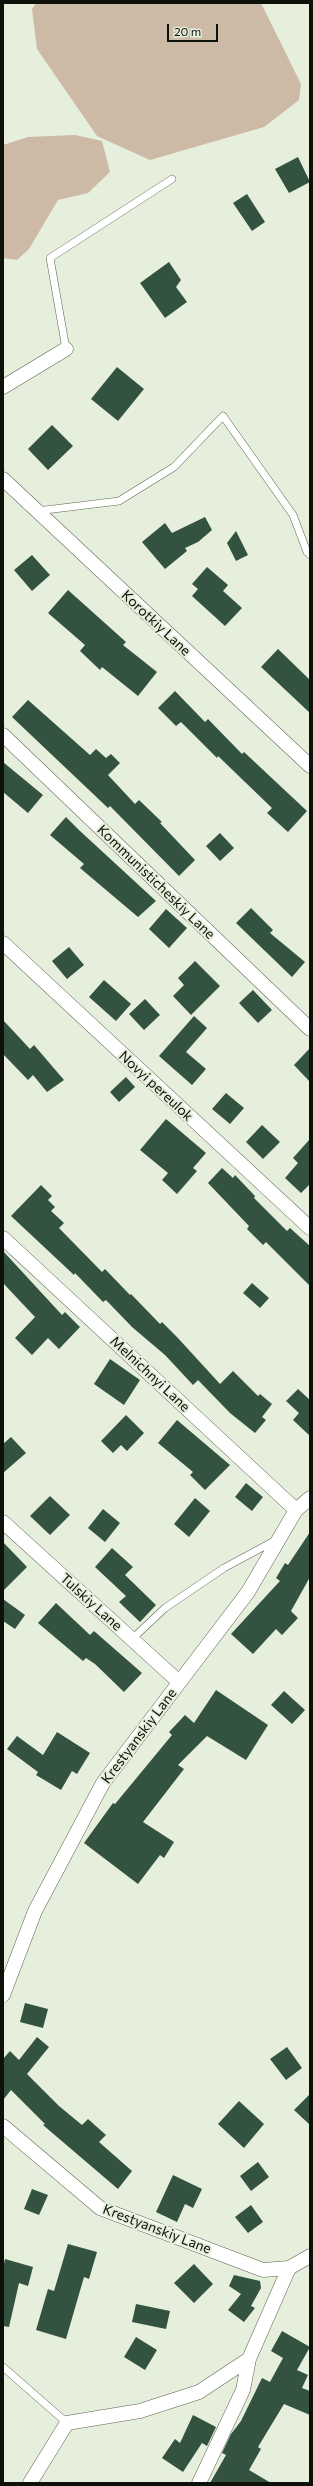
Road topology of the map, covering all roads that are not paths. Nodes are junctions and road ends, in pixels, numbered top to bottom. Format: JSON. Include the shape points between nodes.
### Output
{"nodes":[{"id":1,"x":172,"y":179,"type":"dead end"},
{"id":2,"x":66,"y":349,"type":"joint"},
{"id":3,"x":3,"y":387,"type":"edge"},
{"id":4,"x":3,"y":480,"type":"edge"},
{"id":5,"x":37,"y":511,"type":"junction"},
{"id":6,"x":310,"y":555,"type":"edge"},
{"id":7,"x":3,"y":735,"type":"edge"},
{"id":8,"x":310,"y":766,"type":"edge"},
{"id":9,"x":3,"y":943,"type":"edge"},
{"id":10,"x":310,"y":1029,"type":"edge"},
{"id":11,"x":310,"y":1228,"type":"edge"},
{"id":12,"x":3,"y":1238,"type":"edge"},
{"id":13,"x":310,"y":1498,"type":"edge"},
{"id":14,"x":296,"y":1510,"type":"junction"},
{"id":15,"x":3,"y":1522,"type":"edge"},
{"id":16,"x":280,"y":1538,"type":"junction"},
{"id":17,"x":132,"y":1639,"type":"junction"},
{"id":18,"x":179,"y":1682,"type":"junction"},
{"id":19,"x":3,"y":1995,"type":"edge"},
{"id":20,"x":3,"y":2126,"type":"edge"},
{"id":21,"x":310,"y":2256,"type":"edge"},
{"id":22,"x":289,"y":2268,"type":"junction"},
{"id":23,"x":249,"y":2359,"type":"junction"},
{"id":24,"x":3,"y":2367,"type":"edge"},
{"id":25,"x":67,"y":2423,"type":"junction"},
{"id":26,"x":30,"y":2483,"type":"edge"},
{"id":27,"x":199,"y":2483,"type":"edge"}],
"edges":[{"from":1,"to":2,"type":"lane","via":[[50,258]]},
{"from":2,"to":3,"type":"street"},
{"from":4,"to":5,"type":"street","name":"Korotkiy Lane"},
{"from":5,"to":6,"type":"lane","via":[[119,501],[174,466],[223,416],[292,515]]},
{"from":5,"to":8,"type":"street","name":"Korotkiy Lane"},
{"from":7,"to":10,"type":"street","name":"Kommunisticheskiy Lane"},
{"from":9,"to":11,"type":"street","name":"Novyi pereulok"},
{"from":12,"to":14,"type":"street","name":"Melnichnyi Lane"},
{"from":13,"to":14,"type":"street","name":"Krestyanskiy Lane"},
{"from":14,"to":16,"type":"street","name":"Krestyanskiy Lane"},
{"from":15,"to":17,"type":"street","name":"Tulskiy Lane"},
{"from":16,"to":17,"type":"lane","via":[[224,1568],[165,1608]]},
{"from":16,"to":18,"type":"street","name":"Krestyanskiy Lane","via":[[248,1592]]},
{"from":17,"to":18,"type":"street","name":"Tulskiy Lane"},
{"from":18,"to":19,"type":"street","name":"Krestyanskiy Lane","via":[[103,1783],[35,1912]]},
{"from":20,"to":22,"type":"street","name":"Krestyanskiy Lane","via":[[100,2208],[263,2270]]},
{"from":21,"to":22,"type":"street","name":"Krestyanskiy Lane"},
{"from":22,"to":23,"type":"street"},
{"from":23,"to":25,"type":"street","via":[[198,2392],[140,2411]]},
{"from":23,"to":27,"type":"street","via":[[243,2390]]},
{"from":24,"to":25,"type":"lane"},
{"from":25,"to":26,"type":"street"}]}
